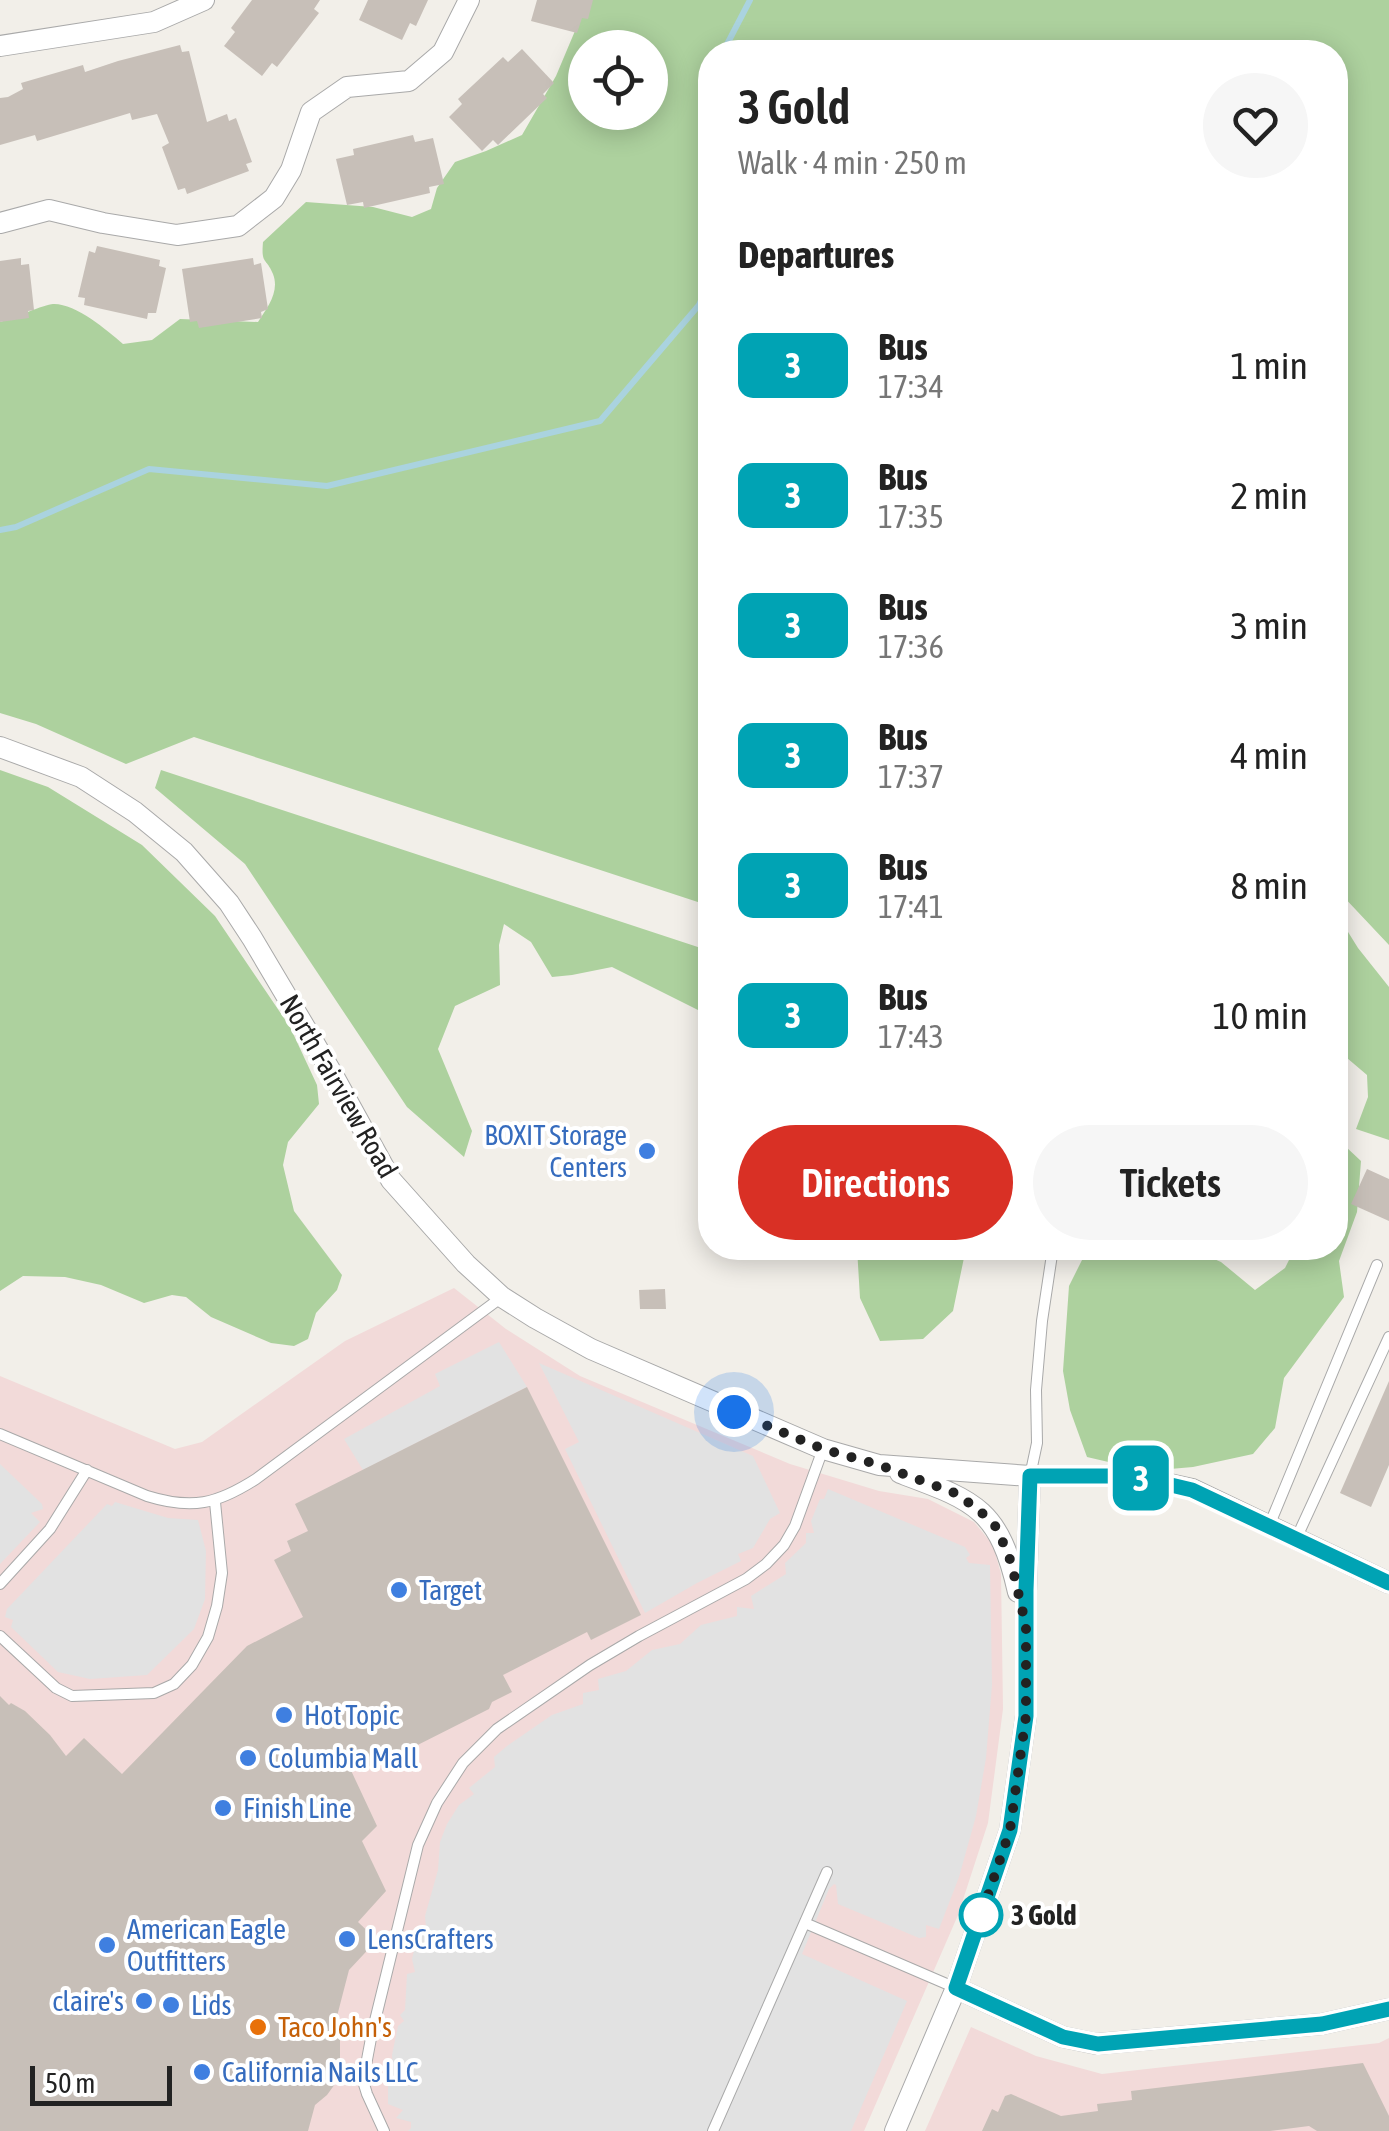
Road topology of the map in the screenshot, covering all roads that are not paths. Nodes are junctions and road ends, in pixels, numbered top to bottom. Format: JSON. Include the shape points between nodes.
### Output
{"nodes":[{"id":1,"x":204,"y":0,"type":"edge"},
{"id":2,"x":468,"y":0,"type":"edge"},
{"id":3,"x":0,"y":46,"type":"edge"},
{"id":4,"x":0,"y":223,"type":"edge"},
{"id":5,"x":0,"y":747,"type":"edge"},
{"id":6,"x":1051,"y":1260,"type":"edge"},
{"id":7,"x":1377,"y":1265,"type":"dead end"},
{"id":8,"x":502,"y":1298,"type":"junction"},
{"id":9,"x":1389,"y":1337,"type":"edge"},
{"id":10,"x":0,"y":1434,"type":"edge"},
{"id":11,"x":823,"y":1449,"type":"junction"},
{"id":12,"x":879,"y":1465,"type":"junction"},
{"id":13,"x":87,"y":1470,"type":"junction"},
{"id":14,"x":1030,"y":1476,"type":"junction"},
{"id":15,"x":215,"y":1502,"type":"junction"},
{"id":16,"x":1269,"y":1526,"type":"junction"},
{"id":17,"x":1296,"y":1539,"type":"junction"},
{"id":18,"x":1389,"y":1583,"type":"edge"},
{"id":19,"x":0,"y":1584,"type":"edge"},
{"id":20,"x":1026,"y":1626,"type":"junction"},
{"id":21,"x":0,"y":1636,"type":"edge"},
{"id":22,"x":827,"y":1872,"type":"dead end"},
{"id":23,"x":805,"y":1923,"type":"junction"},
{"id":24,"x":956,"y":1988,"type":"junction"},
{"id":25,"x":1389,"y":2009,"type":"edge"},
{"id":26,"x":384,"y":2131,"type":"edge"},
{"id":27,"x":713,"y":2131,"type":"edge"},
{"id":28,"x":894,"y":2131,"type":"edge"}],
"edges":[{"from":1,"to":3,"type":"street","via":[[154,22]]},
{"from":2,"to":4,"type":"street","via":[[443,52],[409,81],[347,87],[311,112],[274,198],[238,226],[177,235],[49,210]]},
{"from":5,"to":8,"type":"street","name":"North Fairview Road","via":[[81,777],[184,852],[252,938],[391,1180]]},
{"from":6,"to":14,"type":"lane"},
{"from":7,"to":16,"type":"lane"},
{"from":8,"to":11,"type":"street","name":"North Fairview Road","via":[[591,1349]]},
{"from":8,"to":15,"type":"lane","via":[[256,1479]]},
{"from":9,"to":17,"type":"lane"},
{"from":10,"to":13,"type":"lane"},
{"from":11,"to":12,"type":"street","name":"North Fairview Road"},
{"from":11,"to":26,"type":"lane","via":[[794,1526],[766,1564],[590,1665],[496,1729],[436,1803],[418,1845],[363,2081]]},
{"from":12,"to":14,"type":"street","name":"North Fairview Road"},
{"from":12,"to":20,"type":"street","via":[[955,1493],[997,1528]]},
{"from":13,"to":15,"type":"lane","via":[[166,1502]]},
{"from":13,"to":19,"type":"lane","via":[[50,1528]]},
{"from":14,"to":16,"type":"street","name":"North Fairview Road","via":[[1133,1476],[1192,1490]]},
{"from":14,"to":20,"type":"street"},
{"from":15,"to":21,"type":"lane","via":[[218,1606],[208,1637],[174,1684],[154,1693],[72,1696]]},
{"from":16,"to":17,"type":"street","name":"North Fairview Road"},
{"from":17,"to":18,"type":"street","name":"North Fairview Road"},
{"from":20,"to":24,"type":"street","via":[[1026,1716],[1010,1830]]},
{"from":22,"to":23,"type":"lane"},
{"from":23,"to":24,"type":"lane"},
{"from":23,"to":27,"type":"lane"},
{"from":24,"to":25,"type":"street","via":[[1063,2037],[1098,2044],[1322,2024]]},
{"from":24,"to":28,"type":"street"}]}
